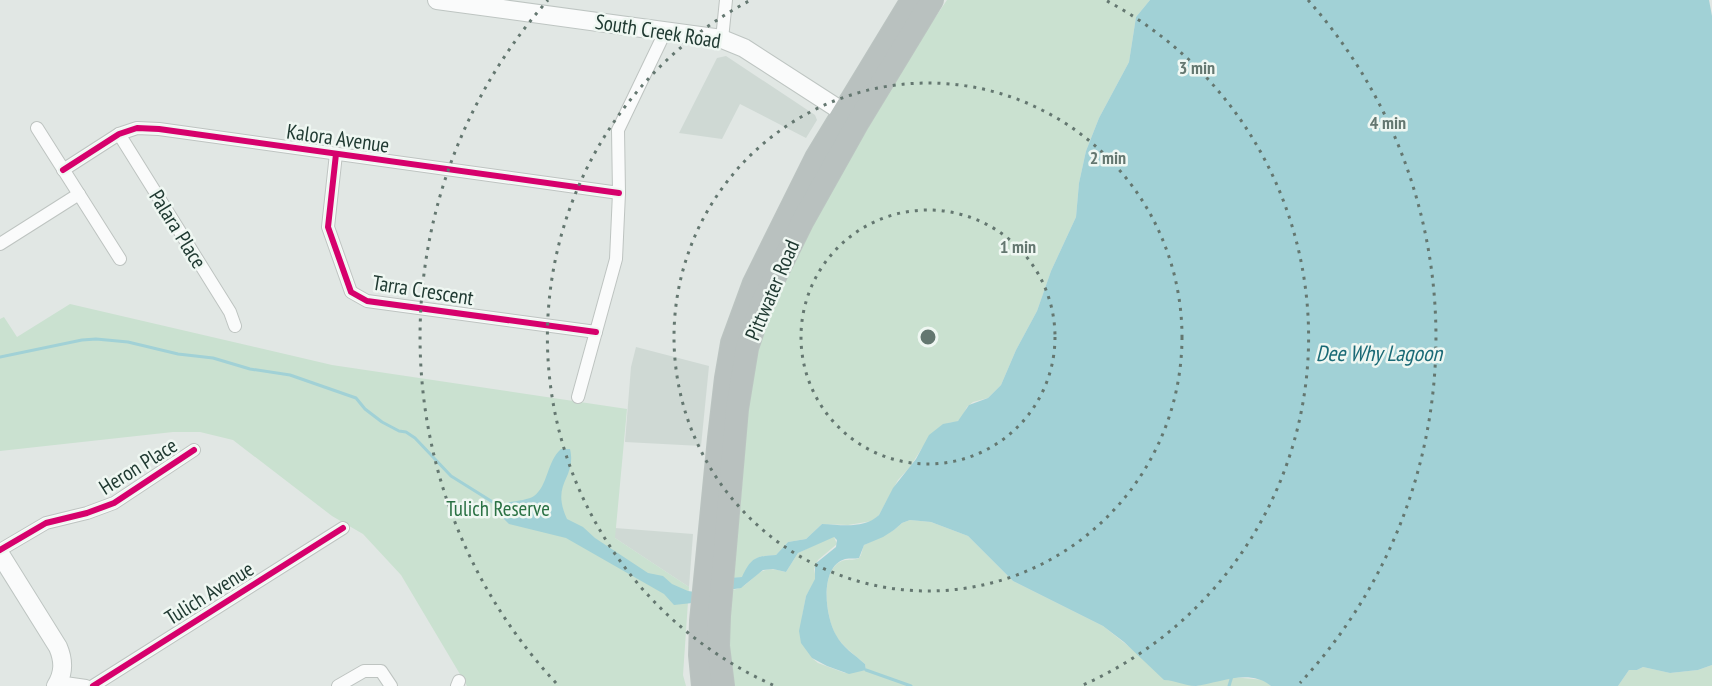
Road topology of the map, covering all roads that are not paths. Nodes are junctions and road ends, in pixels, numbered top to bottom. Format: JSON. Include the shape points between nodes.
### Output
{"nodes":[{"id":1,"x":437,"y":0,"type":"edge"},
{"id":2,"x":726,"y":0,"type":"edge"},
{"id":3,"x":912,"y":0,"type":"edge"},
{"id":4,"x":932,"y":0,"type":"edge"},
{"id":5,"x":666,"y":30,"type":"junction"},
{"id":6,"x":722,"y":39,"type":"junction"},
{"id":7,"x":850,"y":117,"type":"junction"},
{"id":8,"x":37,"y":129,"type":"dead end"},
{"id":9,"x":118,"y":134,"type":"junction"},
{"id":10,"x":336,"y":154,"type":"junction"},
{"id":11,"x":63,"y":170,"type":"junction"},
{"id":12,"x":620,"y":193,"type":"junction"},
{"id":13,"x":79,"y":194,"type":"junction"},
{"id":14,"x":0,"y":244,"type":"edge"},
{"id":15,"x":120,"y":259,"type":"dead end"},
{"id":16,"x":235,"y":326,"type":"dead end"},
{"id":17,"x":596,"y":332,"type":"junction"},
{"id":18,"x":578,"y":397,"type":"dead end"},
{"id":19,"x":194,"y":450,"type":"dead end"},
{"id":20,"x":343,"y":528,"type":"dead end"},
{"id":21,"x":0,"y":552,"type":"edge"},
{"id":22,"x":710,"y":619,"type":"junction"},
{"id":23,"x":57,"y":684,"type":"edge"},
{"id":24,"x":86,"y":686,"type":"edge"},
{"id":25,"x":93,"y":686,"type":"edge"},
{"id":26,"x":338,"y":686,"type":"edge"},
{"id":27,"x":391,"y":686,"type":"edge"},
{"id":28,"x":703,"y":686,"type":"edge"},
{"id":29,"x":723,"y":686,"type":"edge"}],
"edges":[{"from":1,"to":5,"type":"main road","name":"South Creek Road"},
{"from":2,"to":6,"type":"street"},
{"from":3,"to":7,"type":"highway","name":"Pittwater Road"},
{"from":4,"to":7,"type":"highway","name":"Pittwater Road"},
{"from":5,"to":6,"type":"main road","name":"South Creek Road"},
{"from":5,"to":12,"type":"street","via":[[618,130]]},
{"from":6,"to":7,"type":"main road","name":"South Creek Road","via":[[744,48]]},
{"from":7,"to":22,"type":"highway","name":"Pittwater Road","via":[[762,303],[747,348]]},
{"from":8,"to":11,"type":"street"},
{"from":9,"to":10,"type":"street","name":"Kalora Avenue","via":[[137,128],[159,129]]},
{"from":9,"to":11,"type":"street","name":"Kalora Avenue"},
{"from":9,"to":16,"type":"street","name":"Palara Place","via":[[230,312]]},
{"from":10,"to":12,"type":"street","name":"Kalora Avenue"},
{"from":10,"to":17,"type":"street","name":"Tarra Crescent","via":[[328,227],[351,292],[367,301]]},
{"from":11,"to":13,"type":"street"},
{"from":12,"to":17,"type":"street","via":[[616,260]]},
{"from":13,"to":14,"type":"street"},
{"from":13,"to":15,"type":"street"},
{"from":17,"to":18,"type":"street"},
{"from":19,"to":21,"type":"street","name":"Heron Place","via":[[114,502],[46,523]]},
{"from":20,"to":25,"type":"street","name":"Tulich Avenue"},
{"from":21,"to":23,"type":"main road","via":[[58,647],[63,660]]},
{"from":22,"to":28,"type":"highway","name":"Pittwater Road","via":[[700,655]]},
{"from":22,"to":29,"type":"highway","name":"Pittwater Road"},
{"from":23,"to":24,"type":"street"},
{"from":26,"to":27,"type":"street","via":[[364,671],[381,671]]}]}
